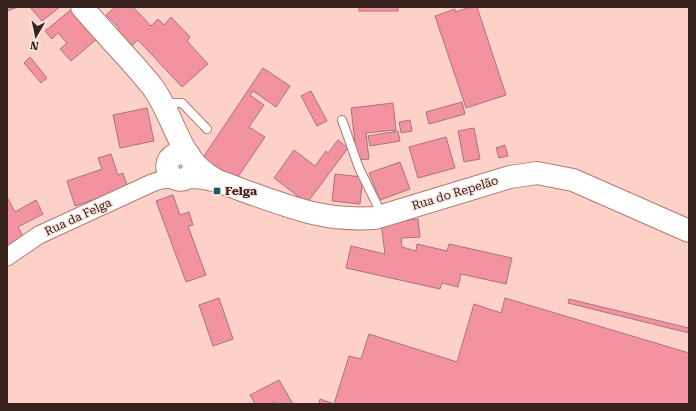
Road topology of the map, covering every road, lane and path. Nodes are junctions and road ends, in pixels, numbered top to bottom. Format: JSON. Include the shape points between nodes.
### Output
{"nodes":[{"id":1,"x":82,"y":7,"type":"edge"},
{"id":2,"x":167,"y":112,"type":"junction"},
{"id":3,"x":342,"y":120,"type":"dead end"},
{"id":4,"x":207,"y":129,"type":"dead end"},
{"id":5,"x":181,"y":166,"type":"junction"},
{"id":6,"x":382,"y":216,"type":"junction"},
{"id":7,"x":689,"y":231,"type":"edge"},
{"id":8,"x":7,"y":257,"type":"edge"}],
"edges":[{"from":1,"to":2,"type":"street","via":[[151,85]]},
{"from":2,"to":4,"type":"lane","via":[[182,103]]},
{"from":2,"to":5,"type":"street"},
{"from":3,"to":6,"type":"lane"},
{"from":5,"to":6,"type":"street","name":"Rua do Repelão","via":[[217,181],[330,218],[358,219]]},
{"from":5,"to":8,"type":"street","name":"Rua da Felga","via":[[152,183],[39,235]]},
{"from":6,"to":7,"type":"street","name":"Rua do Repelão","via":[[510,177],[537,173],[573,180]]}]}
